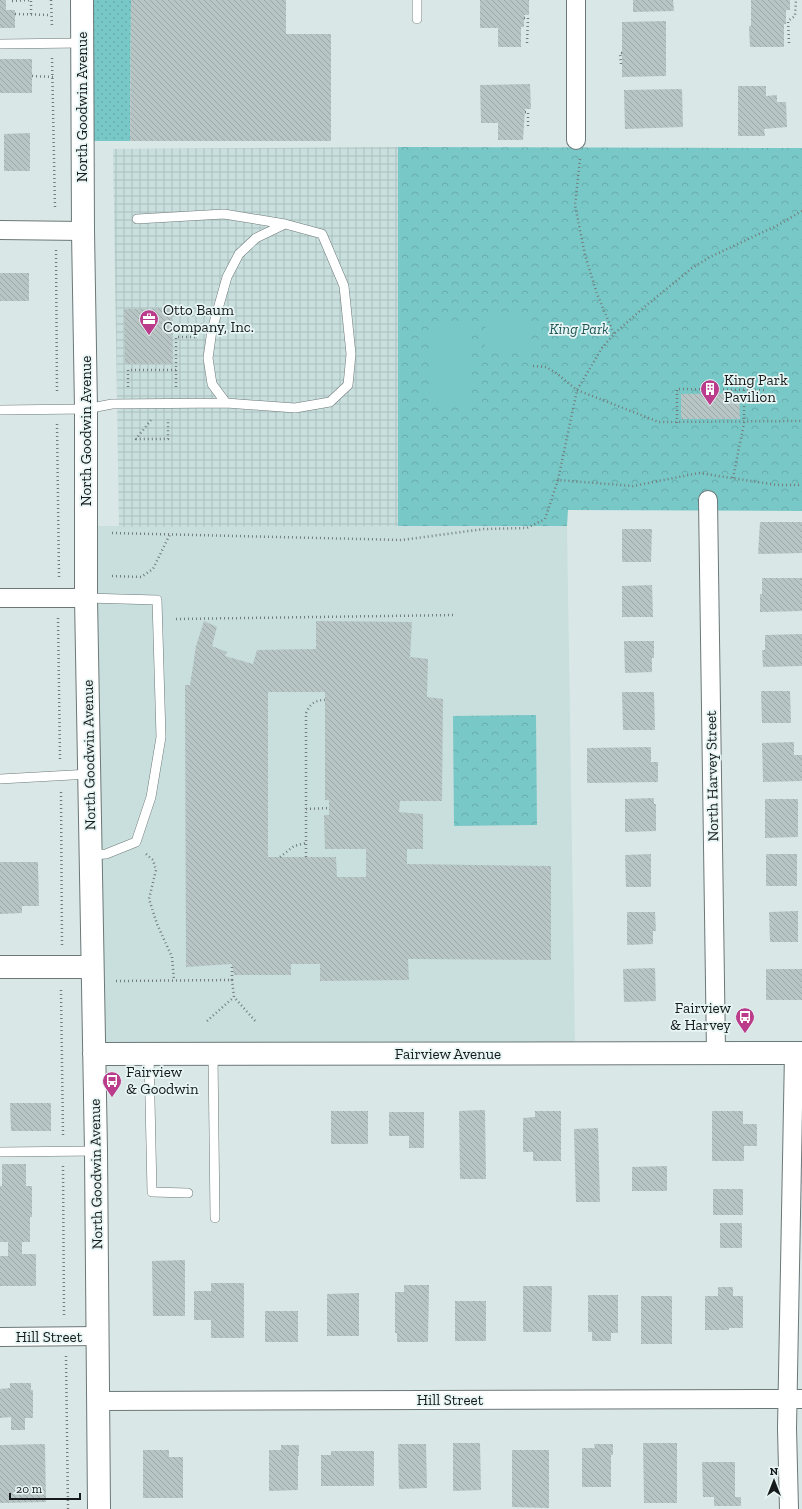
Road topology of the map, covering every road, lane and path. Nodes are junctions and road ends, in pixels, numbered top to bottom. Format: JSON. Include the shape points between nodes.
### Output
{"nodes":[{"id":1,"x":51,"y":0,"type":"edge"},
{"id":2,"x":82,"y":0,"type":"edge"},
{"id":3,"x":416,"y":0,"type":"edge"},
{"id":4,"x":576,"y":0,"type":"edge"},
{"id":5,"x":796,"y":0,"type":"edge"},
{"id":6,"x":12,"y":1,"type":"dead end"},
{"id":7,"x":15,"y":14,"type":"dead end"},
{"id":8,"x":31,"y":15,"type":"junction"},
{"id":9,"x":51,"y":15,"type":"junction"},
{"id":10,"x":524,"y":18,"type":"dead end"},
{"id":11,"x":417,"y":19,"type":"dead end"},
{"id":12,"x":52,"y":30,"type":"dead end"},
{"id":13,"x":527,"y":43,"type":"dead end"},
{"id":14,"x":789,"y":43,"type":"dead end"},
{"id":15,"x":0,"y":44,"type":"edge"},
{"id":16,"x":82,"y":44,"type":"junction"},
{"id":17,"x":622,"y":53,"type":"dead end"},
{"id":18,"x":52,"y":57,"type":"dead end"},
{"id":19,"x":621,"y":64,"type":"dead end"},
{"id":20,"x":32,"y":76,"type":"dead end"},
{"id":21,"x":53,"y":77,"type":"junction"},
{"id":22,"x":525,"y":112,"type":"dead end"},
{"id":23,"x":528,"y":129,"type":"dead end"},
{"id":24,"x":576,"y":140,"type":"dead end"},
{"id":25,"x":580,"y":158,"type":"dead end"},
{"id":26,"x":55,"y":207,"type":"dead end"},
{"id":27,"x":802,"y":211,"type":"edge"},
{"id":28,"x":137,"y":219,"type":"dead end"},
{"id":29,"x":285,"y":224,"type":"junction"},
{"id":30,"x":0,"y":230,"type":"edge"},
{"id":31,"x":83,"y":230,"type":"junction"},
{"id":32,"x":614,"y":334,"type":"junction"},
{"id":33,"x":212,"y":337,"type":"junction"},
{"id":34,"x":533,"y":366,"type":"dead end"},
{"id":35,"x":176,"y":370,"type":"junction"},
{"id":36,"x":577,"y":390,"type":"junction"},
{"id":37,"x":744,"y":390,"type":"junction"},
{"id":38,"x":764,"y":390,"type":"dead end"},
{"id":39,"x":226,"y":403,"type":"junction"},
{"id":40,"x":128,"y":404,"type":"junction"},
{"id":41,"x":169,"y":404,"type":"junction"},
{"id":42,"x":86,"y":409,"type":"junction"},
{"id":43,"x":0,"y":410,"type":"edge"},
{"id":44,"x":802,"y":421,"type":"edge"},
{"id":45,"x":677,"y":423,"type":"junction"},
{"id":46,"x":744,"y":423,"type":"junction"},
{"id":47,"x":733,"y":478,"type":"junction"},
{"id":48,"x":558,"y":480,"type":"junction"},
{"id":49,"x":802,"y":485,"type":"edge"},
{"id":50,"x":708,"y":500,"type":"dead end"},
{"id":51,"x":112,"y":533,"type":"dead end"},
{"id":52,"x":169,"y":534,"type":"junction"},
{"id":53,"x":112,"y":576,"type":"dead end"},
{"id":54,"x":0,"y":598,"type":"edge"},
{"id":55,"x":86,"y":598,"type":"junction"},
{"id":56,"x":456,"y":615,"type":"dead end"},
{"id":57,"x":176,"y":619,"type":"dead end"},
{"id":58,"x":325,"y":700,"type":"dead end"},
{"id":59,"x":90,"y":774,"type":"junction"},
{"id":60,"x":0,"y":779,"type":"edge"},
{"id":61,"x":329,"y":808,"type":"dead end"},
{"id":62,"x":306,"y":809,"type":"junction"},
{"id":63,"x":306,"y":843,"type":"junction"},
{"id":64,"x":142,"y":851,"type":"dead end"},
{"id":65,"x":91,"y":855,"type":"junction"},
{"id":66,"x":280,"y":857,"type":"dead end"},
{"id":67,"x":306,"y":857,"type":"dead end"},
{"id":68,"x":232,"y":964,"type":"dead end"},
{"id":69,"x":0,"y":967,"type":"edge"},
{"id":70,"x":92,"y":967,"type":"junction"},
{"id":71,"x":174,"y":980,"type":"junction"},
{"id":72,"x":232,"y":980,"type":"junction"},
{"id":73,"x":116,"y":981,"type":"dead end"},
{"id":74,"x":234,"y":997,"type":"junction"},
{"id":75,"x":207,"y":1021,"type":"dead end"},
{"id":76,"x":256,"y":1022,"type":"dead end"},
{"id":77,"x":716,"y":1052,"type":"junction"},
{"id":78,"x":798,"y":1053,"type":"edge"},
{"id":79,"x":94,"y":1054,"type":"junction"},
{"id":80,"x":150,"y":1054,"type":"junction"},
{"id":81,"x":213,"y":1054,"type":"junction"},
{"id":82,"x":96,"y":1151,"type":"junction"},
{"id":83,"x":0,"y":1152,"type":"edge"},
{"id":84,"x":188,"y":1193,"type":"dead end"},
{"id":85,"x":215,"y":1218,"type":"dead end"},
{"id":86,"x":98,"y":1336,"type":"junction"},
{"id":87,"x":0,"y":1337,"type":"edge"},
{"id":88,"x":66,"y":1356,"type":"dead end"},
{"id":89,"x":795,"y":1399,"type":"edge"},
{"id":90,"x":98,"y":1401,"type":"junction"},
{"id":91,"x":68,"y":1509,"type":"edge"},
{"id":92,"x":99,"y":1509,"type":"edge"},
{"id":93,"x":789,"y":1509,"type":"edge"}],
"edges":[{"from":1,"to":9,"type":"path"},
{"from":2,"to":16,"type":"street","name":"North Goodwin Avenue"},
{"from":3,"to":11,"type":"lane"},
{"from":4,"to":24,"type":"street"},
{"from":5,"to":14,"type":"path","via":[[795,16],[788,21]]},
{"from":6,"to":8,"type":"path","via":[[30,0]]},
{"from":7,"to":8,"type":"path"},
{"from":8,"to":9,"type":"path"},
{"from":9,"to":12,"type":"path"},
{"from":10,"to":13,"type":"path","via":[[528,18]]},
{"from":15,"to":16,"type":"lane"},
{"from":16,"to":31,"type":"street","name":"North Goodwin Avenue"},
{"from":17,"to":19,"type":"path"},
{"from":18,"to":21,"type":"path"},
{"from":20,"to":21,"type":"path"},
{"from":21,"to":26,"type":"path"},
{"from":22,"to":23,"type":"path","via":[[528,112]]},
{"from":25,"to":32,"type":"path","via":[[575,205],[585,255],[597,294]]},
{"from":27,"to":32,"type":"path","via":[[692,268]]},
{"from":28,"to":29,"type":"lane","via":[[224,214]]},
{"from":29,"to":33,"type":"lane","via":[[256,238],[239,254],[227,277]]},
{"from":29,"to":39,"type":"lane","via":[[322,234],[344,286],[351,354],[348,385],[330,402],[295,408]]},
{"from":30,"to":31,"type":"street"},
{"from":31,"to":42,"type":"street","name":"North Goodwin Avenue"},
{"from":32,"to":36,"type":"path","via":[[602,348]]},
{"from":33,"to":35,"type":"path","via":[[176,337]]},
{"from":33,"to":39,"type":"lane","via":[[208,358],[212,384]]},
{"from":34,"to":36,"type":"path","via":[[546,367]]},
{"from":35,"to":40,"type":"path","via":[[128,370]]},
{"from":35,"to":41,"type":"path"},
{"from":36,"to":45,"type":"path","via":[[659,422]]},
{"from":36,"to":48,"type":"path"},
{"from":37,"to":38,"type":"path"},
{"from":37,"to":45,"type":"path","via":[[677,389]]},
{"from":37,"to":46,"type":"path"},
{"from":39,"to":41,"type":"lane"},
{"from":40,"to":41,"type":"lane"},
{"from":40,"to":42,"type":"lane"},
{"from":41,"to":41,"type":"path","via":[[136,439],[168,439]]},
{"from":42,"to":43,"type":"lane"},
{"from":42,"to":55,"type":"street","name":"North Goodwin Avenue"},
{"from":44,"to":46,"type":"path"},
{"from":45,"to":46,"type":"path"},
{"from":46,"to":47,"type":"path"},
{"from":47,"to":48,"type":"path","via":[[699,473],[632,486]]},
{"from":47,"to":49,"type":"path","via":[[777,485]]},
{"from":48,"to":52,"type":"path","via":[[545,519],[527,528],[484,530],[402,540]]},
{"from":50,"to":77,"type":"street","name":"North Harvey Street"},
{"from":51,"to":52,"type":"path"},
{"from":52,"to":53,"type":"path","via":[[153,569],[141,578]]},
{"from":54,"to":55,"type":"street"},
{"from":55,"to":59,"type":"street","name":"North Goodwin Avenue"},
{"from":55,"to":65,"type":"lane","via":[[157,600],[161,737],[151,797],[136,842],[106,854]]},
{"from":56,"to":57,"type":"path"},
{"from":58,"to":62,"type":"path","via":[[310,705],[306,713]]},
{"from":59,"to":60,"type":"lane"},
{"from":59,"to":65,"type":"street","name":"North Goodwin Avenue"},
{"from":61,"to":62,"type":"path"},
{"from":62,"to":63,"type":"path"},
{"from":63,"to":66,"type":"path","via":[[294,846]]},
{"from":63,"to":67,"type":"path"},
{"from":64,"to":71,"type":"path","via":[[153,860],[156,870],[150,899],[157,924],[172,957]]},
{"from":65,"to":70,"type":"street","name":"North Goodwin Avenue"},
{"from":68,"to":72,"type":"path"},
{"from":69,"to":70,"type":"street"},
{"from":70,"to":79,"type":"street","name":"North Goodwin Avenue"},
{"from":71,"to":72,"type":"path"},
{"from":71,"to":73,"type":"path"},
{"from":72,"to":74,"type":"path"},
{"from":74,"to":75,"type":"path"},
{"from":74,"to":76,"type":"path"},
{"from":77,"to":78,"type":"street","name":"Fairview Avenue"},
{"from":77,"to":81,"type":"street","name":"Fairview Avenue"},
{"from":78,"to":89,"type":"street"},
{"from":79,"to":80,"type":"street","name":"Fairview Avenue"},
{"from":79,"to":82,"type":"street","name":"North Goodwin Avenue"},
{"from":80,"to":81,"type":"street","name":"Fairview Avenue"},
{"from":80,"to":84,"type":"lane","via":[[152,1192]]},
{"from":81,"to":85,"type":"lane"},
{"from":82,"to":83,"type":"lane"},
{"from":82,"to":86,"type":"street","name":"North Goodwin Avenue"},
{"from":86,"to":87,"type":"street","name":"Hill Street"},
{"from":86,"to":90,"type":"street","name":"North Goodwin Avenue"},
{"from":88,"to":91,"type":"path"},
{"from":89,"to":90,"type":"street","name":"Hill Street"},
{"from":89,"to":93,"type":"street","via":[[787,1428]]},
{"from":90,"to":92,"type":"street","name":"North Goodwin Avenue"}]}
